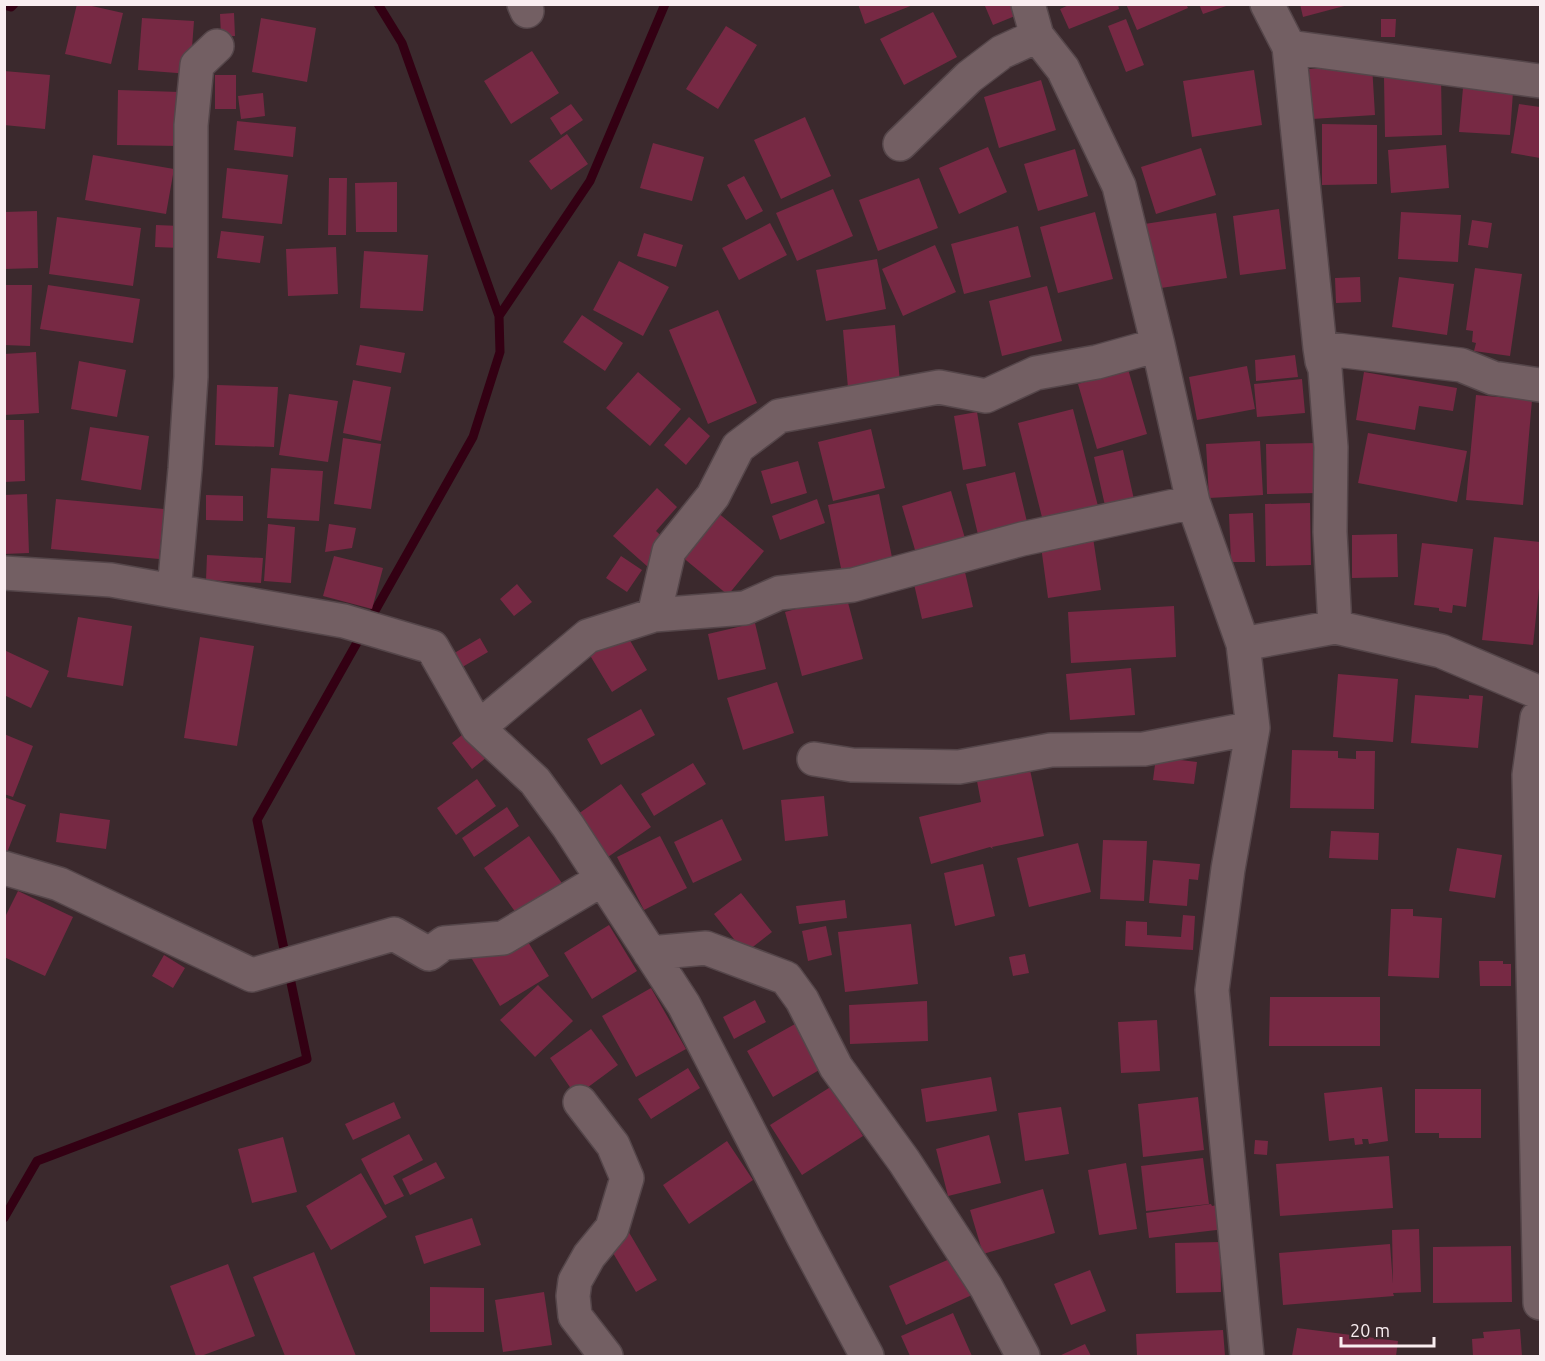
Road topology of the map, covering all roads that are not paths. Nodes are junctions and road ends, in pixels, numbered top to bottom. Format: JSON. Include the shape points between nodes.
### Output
{"nodes":[{"id":1,"x":1028,"y":4,"type":"edge"},
{"id":2,"x":1268,"y":4,"type":"edge"},
{"id":3,"x":1036,"y":36,"type":"junction"},
{"id":4,"x":217,"y":46,"type":"dead end"},
{"id":5,"x":1288,"y":47,"type":"junction"},
{"id":6,"x":1540,"y":81,"type":"edge"},
{"id":7,"x":900,"y":144,"type":"dead end"},
{"id":8,"x":1158,"y":345,"type":"junction"},
{"id":9,"x":1320,"y":348,"type":"junction"},
{"id":10,"x":1540,"y":385,"type":"edge"},
{"id":11,"x":1193,"y":502,"type":"junction"},
{"id":12,"x":4,"y":573,"type":"edge"},
{"id":13,"x":174,"y":591,"type":"junction"},
{"id":14,"x":654,"y":615,"type":"junction"},
{"id":15,"x":1335,"y":627,"type":"junction"},
{"id":16,"x":1243,"y":644,"type":"junction"},
{"id":17,"x":1540,"y":693,"type":"edge"},
{"id":18,"x":1540,"y":716,"type":"edge"},
{"id":19,"x":478,"y":728,"type":"junction"},
{"id":20,"x":1253,"y":728,"type":"junction"},
{"id":21,"x":814,"y":759,"type":"dead end"},
{"id":22,"x":4,"y":868,"type":"edge"},
{"id":23,"x":601,"y":880,"type":"junction"},
{"id":24,"x":650,"y":953,"type":"junction"},
{"id":25,"x":580,"y":1102,"type":"dead end"},
{"id":26,"x":1540,"y":1303,"type":"edge"},
{"id":27,"x":606,"y":1356,"type":"edge"},
{"id":28,"x":867,"y":1356,"type":"edge"},
{"id":29,"x":1023,"y":1356,"type":"edge"},
{"id":30,"x":1247,"y":1356,"type":"edge"}],
"edges":[{"from":1,"to":3,"type":"street"},
{"from":2,"to":5,"type":"street"},
{"from":3,"to":7,"type":"street","via":[[1002,52],[969,77]]},
{"from":3,"to":8,"type":"street","via":[[1063,69],[1119,186]]},
{"from":4,"to":13,"type":"street","via":[[197,65],[191,125],[191,377]]},
{"from":5,"to":6,"type":"street"},
{"from":5,"to":9,"type":"street"},
{"from":8,"to":11,"type":"street"},
{"from":8,"to":14,"type":"street","via":[[1036,373],[986,396],[939,387],[779,416],[738,447],[713,496],[669,552]]},
{"from":9,"to":10,"type":"street","via":[[1461,364],[1493,378]]},
{"from":9,"to":15,"type":"street","via":[[1331,447]]},
{"from":11,"to":14,"type":"street","via":[[1022,539],[853,585],[778,593],[745,608]]},
{"from":11,"to":16,"type":"street"},
{"from":12,"to":13,"type":"street","via":[[111,580]]},
{"from":13,"to":19,"type":"street","via":[[344,621],[432,647]]},
{"from":14,"to":19,"type":"street","via":[[588,636]]},
{"from":15,"to":16,"type":"street"},
{"from":15,"to":17,"type":"street","via":[[1441,651]]},
{"from":16,"to":20,"type":"street"},
{"from":18,"to":26,"type":"street","via":[[1529,775]]},
{"from":19,"to":23,"type":"street","via":[[535,781]]},
{"from":20,"to":21,"type":"street","via":[[1144,748],[1051,750],[959,767],[852,765]]},
{"from":20,"to":30,"type":"street","via":[[1212,990]]},
{"from":22,"to":23,"type":"street","via":[[59,884],[252,975],[394,934],[429,954],[444,943],[503,938]]},
{"from":23,"to":24,"type":"street"},
{"from":24,"to":28,"type":"street","via":[[684,1005]]},
{"from":24,"to":29,"type":"street","via":[[706,948],[786,978],[802,1000],[836,1067],[904,1161],[986,1287]]},
{"from":25,"to":27,"type":"street","via":[[613,1145],[627,1178],[612,1228],[589,1256],[575,1281],[573,1296],[575,1316]]}]}
